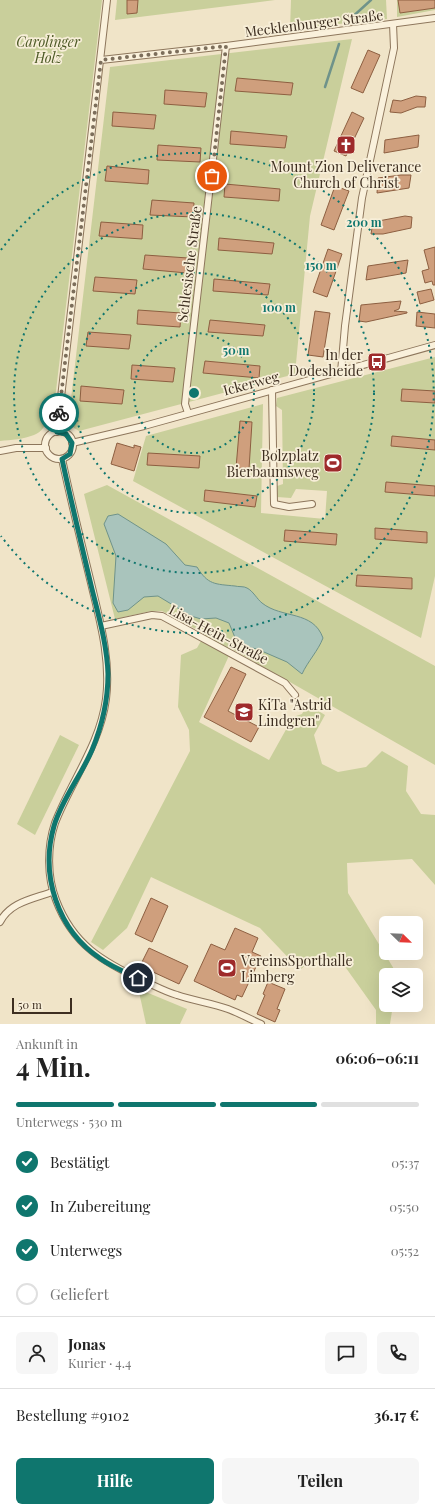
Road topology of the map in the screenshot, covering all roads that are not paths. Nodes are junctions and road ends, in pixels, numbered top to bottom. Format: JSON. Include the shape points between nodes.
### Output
{"nodes":[{"id":1,"x":107,"y":0,"type":"edge"},
{"id":2,"x":435,"y":18,"type":"edge"},
{"id":3,"x":393,"y":24,"type":"junction"},
{"id":4,"x":226,"y":46,"type":"junction"},
{"id":5,"x":101,"y":60,"type":"junction"},
{"id":6,"x":435,"y":345,"type":"edge"},
{"id":7,"x":341,"y":372,"type":"junction"},
{"id":8,"x":272,"y":390,"type":"junction"},
{"id":9,"x":188,"y":413,"type":"junction"},
{"id":10,"x":57,"y":432,"type":"junction"},
{"id":11,"x":72,"y":443,"type":"junction"},
{"id":12,"x":46,"y":448,"type":"junction"},
{"id":13,"x":0,"y":451,"type":"edge"},
{"id":14,"x":62,"y":459,"type":"junction"},
{"id":15,"x":312,"y":504,"type":"dead end"},
{"id":16,"x":101,"y":626,"type":"junction"},
{"id":17,"x":295,"y":695,"type":"dead end"},
{"id":18,"x":52,"y":892,"type":"junction"},
{"id":19,"x":0,"y":922,"type":"edge"},
{"id":20,"x":261,"y":1024,"type":"edge"}],
"edges":[{"from":1,"to":5,"type":"street"},
{"from":2,"to":3,"type":"street","name":"Mecklenburger Straße"},
{"from":3,"to":4,"type":"street","name":"Mecklenburger Straße"},
{"from":3,"to":7,"type":"street","via":[[394,48],[362,198]]},
{"from":4,"to":5,"type":"street","name":"Mecklenburger Straße"},
{"from":4,"to":9,"type":"street","name":"Schlesische Straße","via":[[185,404]]},
{"from":5,"to":10,"type":"street"},
{"from":6,"to":7,"type":"street","name":"Ickerweg"},
{"from":7,"to":8,"type":"street","name":"Ickerweg"},
{"from":8,"to":9,"type":"street","name":"Ickerweg"},
{"from":8,"to":15,"type":"street","via":[[274,504],[289,507]]},
{"from":9,"to":11,"type":"street","name":"Ickerweg"},
{"from":10,"to":11,"type":"street","via":[[66,434]]},
{"from":10,"to":12,"type":"street","via":[[49,436]]},
{"from":11,"to":14,"type":"street","via":[[70,454]]},
{"from":12,"to":13,"type":"street"},
{"from":12,"to":14,"type":"street","via":[[50,456]]},
{"from":14,"to":16,"type":"street"},
{"from":16,"to":17,"type":"street","name":"Lisa-Hein-Straße","via":[[152,615],[162,616],[285,683]]},
{"from":16,"to":18,"type":"street","via":[[108,674],[106,700],[92,751],[54,825],[49,869]]},
{"from":18,"to":19,"type":"street","via":[[12,906],[4,913]]},
{"from":18,"to":20,"type":"street","via":[[71,931],[100,959],[175,995],[228,1009]]}]}
